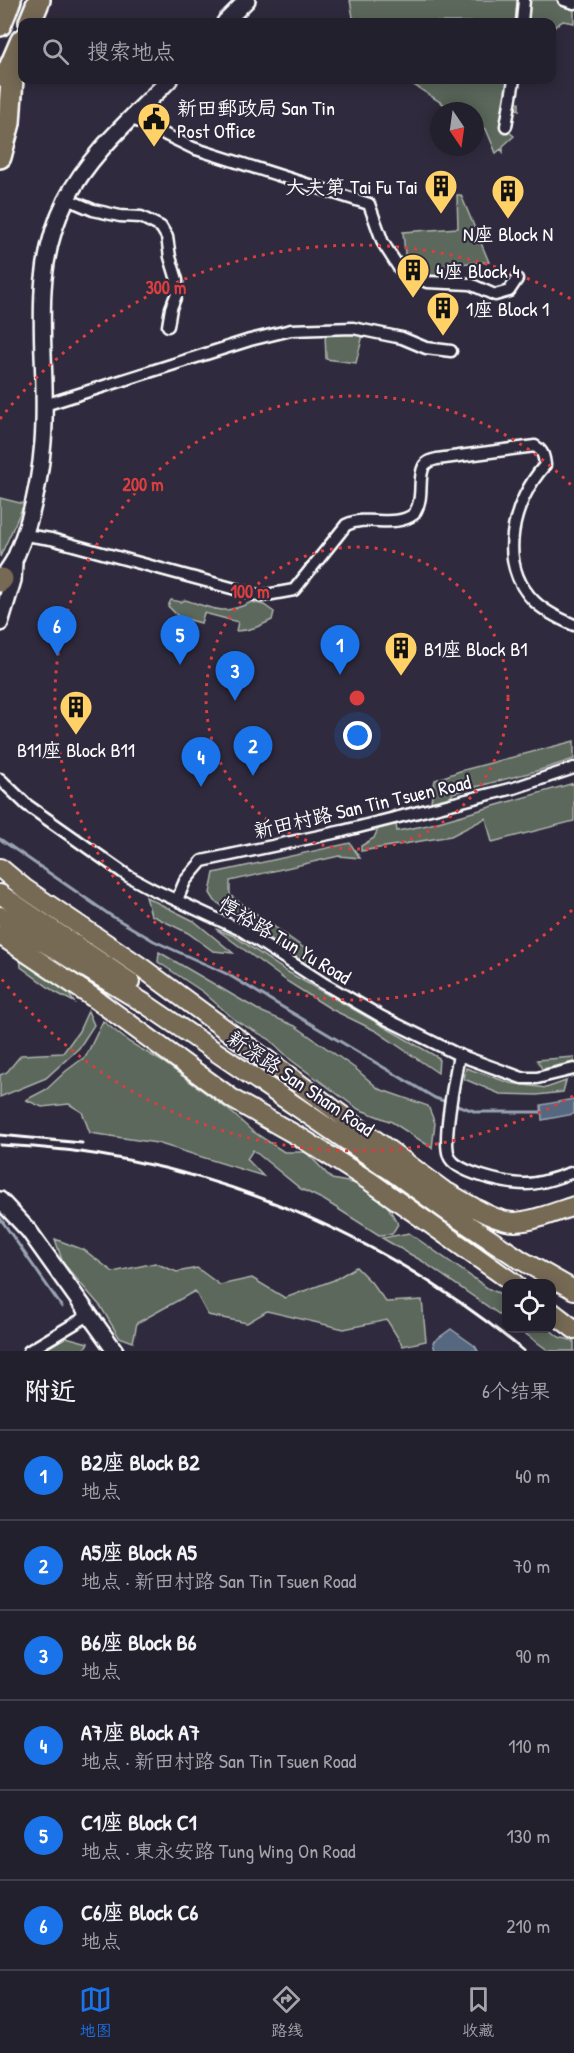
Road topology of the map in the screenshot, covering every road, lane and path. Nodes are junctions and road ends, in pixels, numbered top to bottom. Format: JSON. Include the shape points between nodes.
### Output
{"nodes":[{"id":1,"x":10,"y":0,"type":"edge"},
{"id":2,"x":39,"y":0,"type":"edge"},
{"id":3,"x":247,"y":0,"type":"edge"},
{"id":4,"x":524,"y":0,"type":"edge"},
{"id":5,"x":564,"y":0,"type":"edge"},
{"id":6,"x":574,"y":3,"type":"edge"},
{"id":7,"x":32,"y":18,"type":"edge"},
{"id":8,"x":229,"y":18,"type":"edge"},
{"id":9,"x":522,"y":18,"type":"edge"},
{"id":10,"x":0,"y":25,"type":"edge"},
{"id":11,"x":18,"y":51,"type":"edge"},
{"id":12,"x":13,"y":64,"type":"junction"},
{"id":13,"x":165,"y":84,"type":"edge"},
{"id":14,"x":513,"y":84,"type":"edge"},
{"id":15,"x":0,"y":88,"type":"edge"},
{"id":16,"x":131,"y":118,"type":"junction"},
{"id":17,"x":506,"y":126,"type":"dead end"},
{"id":18,"x":0,"y":157,"type":"edge"},
{"id":19,"x":67,"y":199,"type":"junction"},
{"id":20,"x":517,"y":279,"type":"dead end"},
{"id":21,"x":168,"y":326,"type":"dead end"},
{"id":22,"x":451,"y":351,"type":"dead end"},
{"id":23,"x":44,"y":403,"type":"junction"},
{"id":24,"x":25,"y":535,"type":"junction"},
{"id":25,"x":15,"y":560,"type":"junction"},
{"id":26,"x":1,"y":581,"type":"edge"},
{"id":27,"x":0,"y":623,"type":"edge"},
{"id":28,"x":574,"y":625,"type":"edge"},
{"id":29,"x":574,"y":768,"type":"edge"},
{"id":30,"x":0,"y":779,"type":"edge"},
{"id":31,"x":0,"y":868,"type":"edge"},
{"id":32,"x":0,"y":894,"type":"edge"},
{"id":33,"x":177,"y":900,"type":"junction"},
{"id":34,"x":0,"y":916,"type":"edge"},
{"id":35,"x":0,"y":935,"type":"edge"},
{"id":36,"x":61,"y":936,"type":"junction"},
{"id":37,"x":144,"y":1003,"type":"junction"},
{"id":38,"x":459,"y":1055,"type":"junction"},
{"id":39,"x":574,"y":1069,"type":"edge"},
{"id":40,"x":308,"y":1091,"type":"junction"},
{"id":41,"x":574,"y":1172,"type":"edge"},
{"id":42,"x":0,"y":1200,"type":"edge"},
{"id":43,"x":574,"y":1206,"type":"edge"},
{"id":44,"x":508,"y":1279,"type":"edge"},
{"id":45,"x":574,"y":1290,"type":"edge"},
{"id":46,"x":89,"y":1315,"type":"junction"},
{"id":47,"x":556,"y":1315,"type":"edge"},
{"id":48,"x":574,"y":1329,"type":"edge"},
{"id":49,"x":29,"y":1351,"type":"edge"},
{"id":50,"x":115,"y":1351,"type":"edge"}],
"edges":[{"from":1,"to":10,"type":"highway"},
{"from":2,"to":7,"type":"highway"},
{"from":3,"to":8,"type":"main road"},
{"from":4,"to":9,"type":"street"},
{"from":5,"to":6,"type":"street"},
{"from":11,"to":12,"type":"highway"},
{"from":12,"to":15,"type":"highway"},
{"from":12,"to":18,"type":"highway","via":[[9,123]]},
{"from":13,"to":16,"type":"main road"},
{"from":14,"to":17,"type":"street"},
{"from":16,"to":19,"type":"main road","via":[[93,161]]},
{"from":16,"to":20,"type":"street","via":[[192,148],[369,204],[382,243],[399,268],[416,277],[428,282],[470,284],[495,295],[509,291]]},
{"from":19,"to":21,"type":"street","via":[[93,210],[141,217],[161,227],[177,280]]},
{"from":19,"to":23,"type":"main road","via":[[50,241],[42,280]]},
{"from":22,"to":23,"type":"street","via":[[353,328],[291,330]]},
{"from":23,"to":24,"type":"main road","via":[[41,468]]},
{"from":24,"to":25,"type":"main road"},
{"from":24,"to":28,"type":"street","via":[[261,596],[296,588],[350,523],[397,521],[412,516],[420,502],[424,467],[429,462],[535,446],[544,456],[545,465],[517,513],[512,551],[515,569],[534,600]]},
{"from":25,"to":26,"type":"main road"},
{"from":25,"to":27,"type":"main road"},
{"from":29,"to":33,"type":"street","name":"新田村路 San Tin Tsuen Road","via":[[514,788],[343,831],[202,861],[185,881]]},
{"from":30,"to":33,"type":"street","name":"惇裕路 Tun Yu Road","via":[[27,805],[128,876]]},
{"from":31,"to":40,"type":"main road","name":"新深路 San Sham Road"},
{"from":32,"to":36,"type":"main road"},
{"from":33,"to":38,"type":"street","name":"惇裕路 Tun Yu Road","via":[[241,930],[332,989]]},
{"from":34,"to":37,"type":"main road","name":"新深路 San Sham Road"},
{"from":35,"to":44,"type":"main road","via":[[234,1100],[371,1182]]},
{"from":36,"to":37,"type":"main road"},
{"from":36,"to":40,"type":"main road","via":[[234,1053]]},
{"from":37,"to":45,"type":"main road","name":"新深路 San Sham Road","via":[[447,1211]]},
{"from":38,"to":39,"type":"street","name":"惇裕路 Tun Yu Road","via":[[522,1078]]},
{"from":38,"to":41,"type":"street","via":[[446,1142],[455,1165],[508,1183],[543,1182]]},
{"from":40,"to":43,"type":"main road","name":"新深路 San Sham Road","via":[[443,1190],[498,1218],[530,1220]]},
{"from":42,"to":46,"type":"main road","via":[[29,1231]]},
{"from":46,"to":49,"type":"street"},
{"from":46,"to":50,"type":"main road"},
{"from":47,"to":48,"type":"main road"}]}
